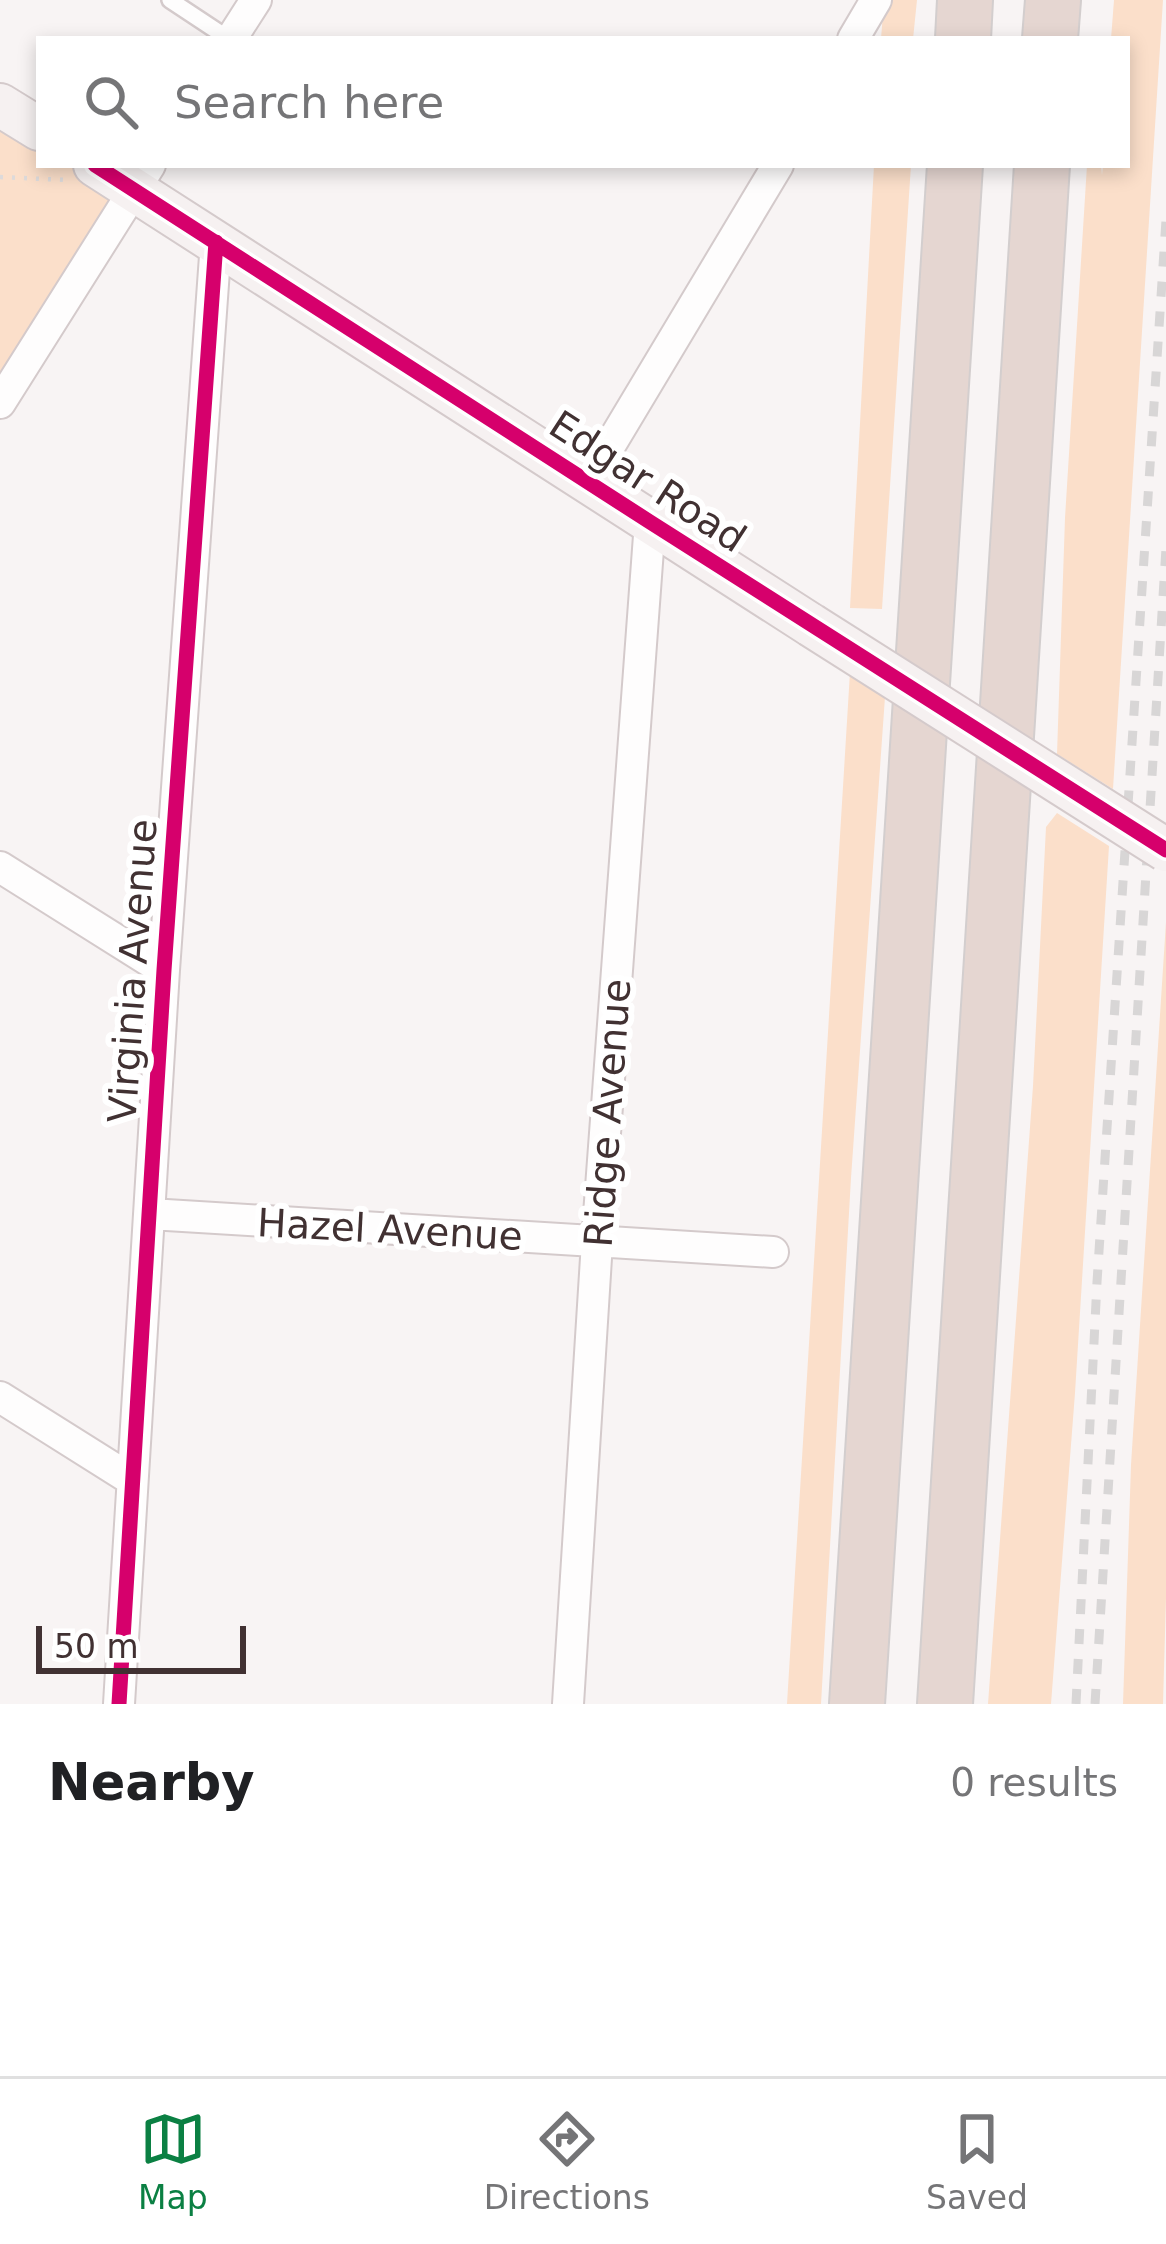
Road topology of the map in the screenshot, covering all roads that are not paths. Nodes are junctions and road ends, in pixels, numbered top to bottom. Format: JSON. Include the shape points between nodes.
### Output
{"nodes":[{"id":1,"x":170,"y":0,"type":"edge"},
{"id":2,"x":256,"y":0,"type":"edge"},
{"id":3,"x":876,"y":0,"type":"edge"},
{"id":4,"x":965,"y":0,"type":"edge"},
{"id":5,"x":1053,"y":0,"type":"edge"},
{"id":6,"x":225,"y":36,"type":"edge"},
{"id":7,"x":232,"y":36,"type":"edge"},
{"id":8,"x":855,"y":36,"type":"edge"},
{"id":9,"x":963,"y":36,"type":"edge"},
{"id":10,"x":1051,"y":36,"type":"edge"},
{"id":11,"x":0,"y":104,"type":"edge"},
{"id":12,"x":36,"y":127,"type":"edge"},
{"id":13,"x":776,"y":168,"type":"edge"},
{"id":14,"x":955,"y":168,"type":"edge"},
{"id":15,"x":1042,"y":168,"type":"edge"},
{"id":16,"x":80,"y":172,"type":"edge"},
{"id":17,"x":142,"y":177,"type":"edge"},
{"id":18,"x":216,"y":242,"type":"junction"},
{"id":19,"x":0,"y":403,"type":"edge"},
{"id":20,"x":588,"y":482,"type":"junction"},
{"id":21,"x":650,"y":522,"type":"junction"},
{"id":22,"x":1166,"y":850,"type":"edge"},
{"id":23,"x":0,"y":867,"type":"edge"},
{"id":24,"x":164,"y":970,"type":"junction"},
{"id":25,"x":150,"y":1214,"type":"junction"},
{"id":26,"x":597,"y":1241,"type":"junction"},
{"id":27,"x":772,"y":1252,"type":"dead end"},
{"id":28,"x":0,"y":1397,"type":"edge"},
{"id":29,"x":132,"y":1480,"type":"junction"},
{"id":30,"x":119,"y":1704,"type":"edge"},
{"id":31,"x":568,"y":1704,"type":"edge"},
{"id":32,"x":857,"y":1704,"type":"edge"},
{"id":33,"x":945,"y":1704,"type":"edge"}],
"edges":[{"from":1,"to":6,"type":"lane"},
{"from":2,"to":7,"type":"street"},
{"from":3,"to":8,"type":"street"},
{"from":4,"to":9,"type":"highway"},
{"from":5,"to":10,"type":"highway"},
{"from":11,"to":12,"type":"street"},
{"from":13,"to":20,"type":"street"},
{"from":14,"to":32,"type":"highway"},
{"from":15,"to":33,"type":"highway"},
{"from":16,"to":17,"type":"street","name":"Edgar Road"},
{"from":17,"to":18,"type":"street","name":"Edgar Road"},
{"from":17,"to":19,"type":"street"},
{"from":18,"to":20,"type":"street","name":"Edgar Road"},
{"from":18,"to":24,"type":"street","name":"Virginia Avenue"},
{"from":20,"to":21,"type":"street","name":"Edgar Road"},
{"from":21,"to":22,"type":"street","name":"Edgar Road","bridge":true},
{"from":21,"to":26,"type":"street","name":"Ridge Avenue"},
{"from":23,"to":24,"type":"street"},
{"from":24,"to":25,"type":"street","name":"Virginia Avenue"},
{"from":25,"to":26,"type":"street","name":"Hazel Avenue"},
{"from":25,"to":29,"type":"street","name":"Virginia Avenue"},
{"from":26,"to":27,"type":"street","name":"Hazel Avenue"},
{"from":26,"to":31,"type":"street","name":"Ridge Avenue"},
{"from":28,"to":29,"type":"street"},
{"from":29,"to":30,"type":"street","name":"Virginia Avenue"}]}
